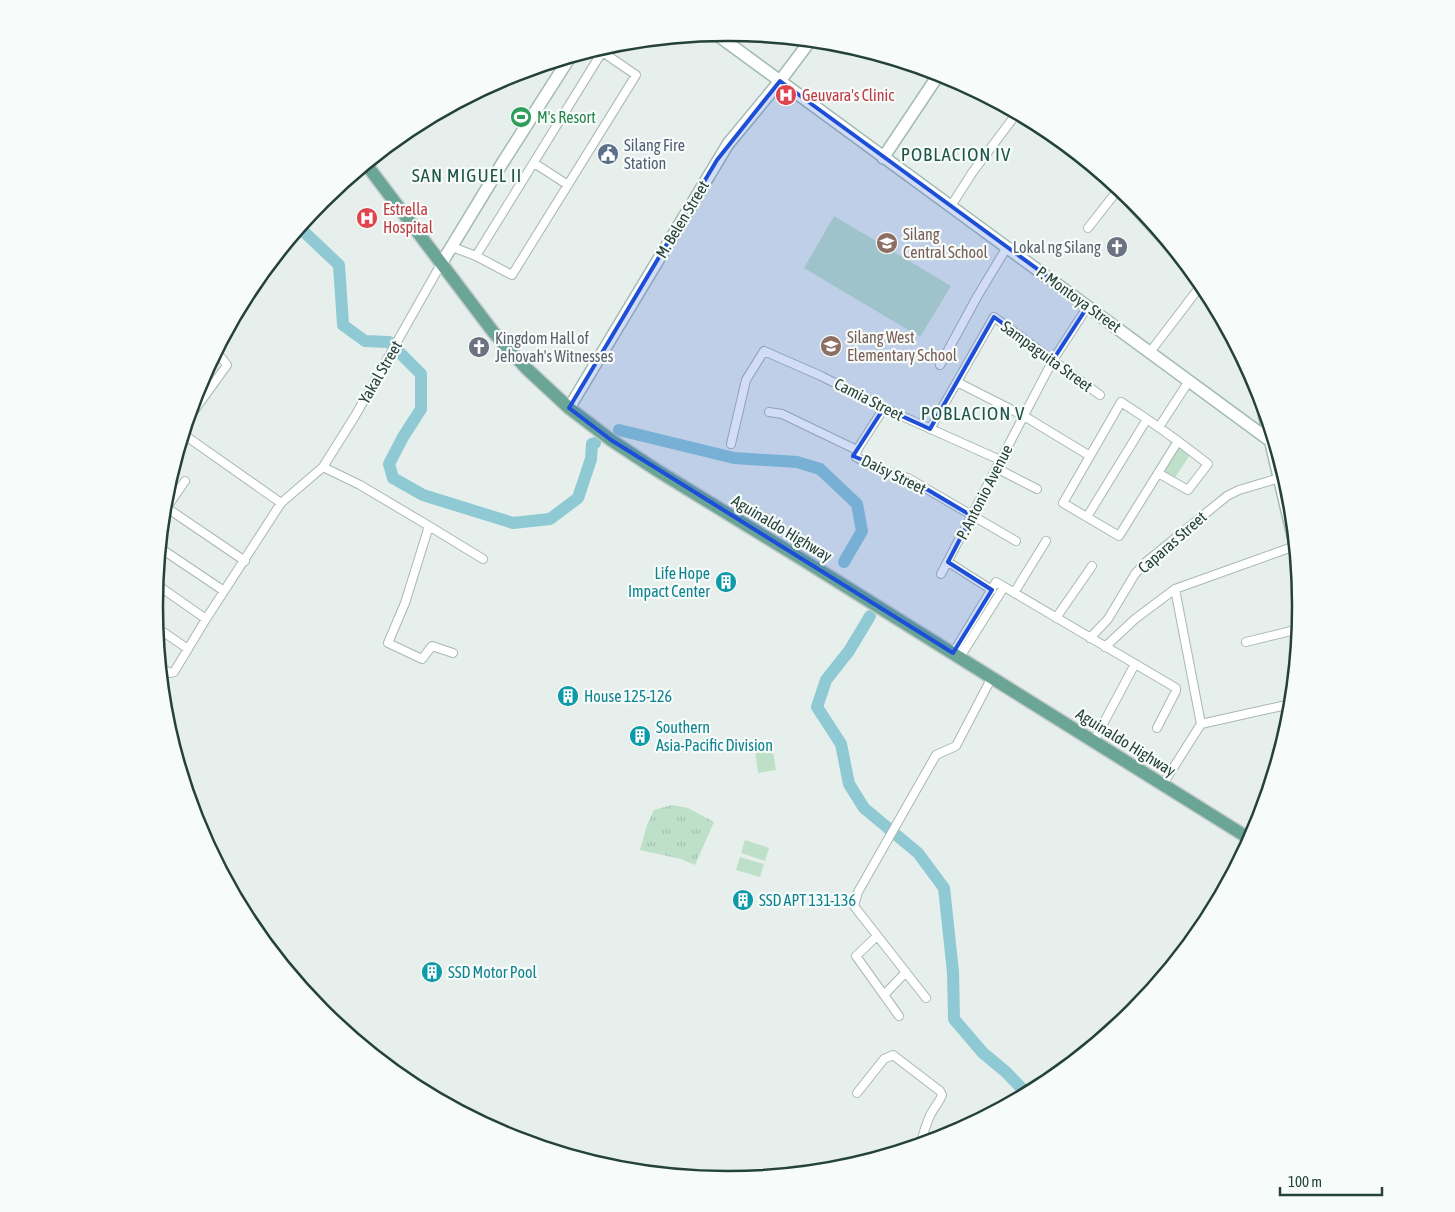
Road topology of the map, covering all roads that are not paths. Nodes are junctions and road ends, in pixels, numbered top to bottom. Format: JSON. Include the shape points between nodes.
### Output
{"nodes":[{"id":1,"x":726,"y":41,"type":"edge"},
{"id":2,"x":806,"y":47,"type":"edge"},
{"id":3,"x":606,"y":54,"type":"edge"},
{"id":4,"x":596,"y":57,"type":"edge"},
{"id":5,"x":565,"y":65,"type":"edge"},
{"id":6,"x":780,"y":81,"type":"junction"},
{"id":7,"x":935,"y":81,"type":"edge"},
{"id":8,"x":1013,"y":119,"type":"edge"},
{"id":9,"x":883,"y":158,"type":"junction"},
{"id":10,"x":534,"y":163,"type":"junction"},
{"id":11,"x":370,"y":169,"type":"edge"},
{"id":12,"x":568,"y":185,"type":"junction"},
{"id":13,"x":1114,"y":195,"type":"edge"},
{"id":14,"x":951,"y":206,"type":"junction"},
{"id":15,"x":1088,"y":228,"type":"dead end"},
{"id":16,"x":452,"y":247,"type":"junction"},
{"id":17,"x":1007,"y":247,"type":"junction"},
{"id":18,"x":476,"y":256,"type":"junction"},
{"id":19,"x":441,"y":264,"type":"junction"},
{"id":20,"x":1196,"y":291,"type":"edge"},
{"id":21,"x":1088,"y":306,"type":"junction"},
{"id":22,"x":1150,"y":352,"type":"junction"},
{"id":23,"x":221,"y":357,"type":"edge"},
{"id":24,"x":1053,"y":360,"type":"junction"},
{"id":25,"x":940,"y":365,"type":"dead end"},
{"id":26,"x":1189,"y":381,"type":"junction"},
{"id":27,"x":957,"y":382,"type":"junction"},
{"id":28,"x":1100,"y":395,"type":"dead end"},
{"id":29,"x":202,"y":400,"type":"edge"},
{"id":30,"x":569,"y":408,"type":"junction"},
{"id":31,"x":884,"y":408,"type":"junction"},
{"id":32,"x":769,"y":412,"type":"dead end"},
{"id":33,"x":1024,"y":416,"type":"junction"},
{"id":34,"x":1147,"y":419,"type":"junction"},
{"id":35,"x":1158,"y":427,"type":"junction"},
{"id":36,"x":930,"y":429,"type":"junction"},
{"id":37,"x":189,"y":438,"type":"edge"},
{"id":38,"x":1266,"y":438,"type":"edge"},
{"id":39,"x":1178,"y":441,"type":"junction"},
{"id":40,"x":731,"y":444,"type":"dead end"},
{"id":41,"x":857,"y":450,"type":"junction"},
{"id":42,"x":1090,"y":456,"type":"junction"},
{"id":43,"x":998,"y":464,"type":"junction"},
{"id":44,"x":323,"y":467,"type":"junction"},
{"id":45,"x":1158,"y":473,"type":"junction"},
{"id":46,"x":1277,"y":478,"type":"edge"},
{"id":47,"x":185,"y":481,"type":"dead end"},
{"id":48,"x":1037,"y":489,"type":"dead end"},
{"id":49,"x":174,"y":497,"type":"edge"},
{"id":50,"x":281,"y":503,"type":"junction"},
{"id":51,"x":171,"y":514,"type":"edge"},
{"id":52,"x":972,"y":516,"type":"junction"},
{"id":53,"x":1087,"y":517,"type":"junction"},
{"id":54,"x":428,"y":526,"type":"junction"},
{"id":55,"x":1016,"y":541,"type":"dead end"},
{"id":56,"x":1046,"y":541,"type":"dead end"},
{"id":57,"x":1289,"y":548,"type":"edge"},
{"id":58,"x":166,"y":552,"type":"edge"},
{"id":59,"x":483,"y":558,"type":"dead end"},
{"id":60,"x":244,"y":561,"type":"junction"},
{"id":61,"x":948,"y":562,"type":"junction"},
{"id":62,"x":1092,"y":566,"type":"dead end"},
{"id":63,"x":941,"y":574,"type":"dead end"},
{"id":64,"x":1004,"y":587,"type":"junction"},
{"id":65,"x":163,"y":589,"type":"edge"},
{"id":66,"x":1176,"y":589,"type":"junction"},
{"id":67,"x":992,"y":590,"type":"junction"},
{"id":68,"x":224,"y":591,"type":"junction"},
{"id":69,"x":1014,"y":593,"type":"junction"},
{"id":70,"x":1056,"y":618,"type":"junction"},
{"id":71,"x":206,"y":619,"type":"junction"},
{"id":72,"x":1291,"y":631,"type":"edge"},
{"id":73,"x":164,"y":632,"type":"edge"},
{"id":74,"x":1090,"y":638,"type":"junction"},
{"id":75,"x":1246,"y":642,"type":"dead end"},
{"id":76,"x":1105,"y":647,"type":"junction"},
{"id":77,"x":188,"y":649,"type":"junction"},
{"id":78,"x":452,"y":653,"type":"dead end"},
{"id":79,"x":957,"y":655,"type":"junction"},
{"id":80,"x":1135,"y":664,"type":"junction"},
{"id":81,"x":167,"y":670,"type":"edge"},
{"id":82,"x":992,"y":677,"type":"junction"},
{"id":83,"x":1283,"y":706,"type":"edge"},
{"id":84,"x":1201,"y":724,"type":"junction"},
{"id":85,"x":1157,"y":728,"type":"dead end"},
{"id":86,"x":1094,"y":741,"type":"junction"},
{"id":87,"x":1163,"y":784,"type":"junction"},
{"id":88,"x":1243,"y":835,"type":"edge"},
{"id":89,"x":877,"y":936,"type":"junction"},
{"id":90,"x":906,"y":972,"type":"junction"},
{"id":91,"x":884,"y":995,"type":"junction"},
{"id":92,"x":926,"y":998,"type":"dead end"},
{"id":93,"x":899,"y":1016,"type":"dead end"},
{"id":94,"x":857,"y":1093,"type":"dead end"},
{"id":95,"x":922,"y":1136,"type":"edge"}],
"edges":[{"from":1,"to":6,"type":"street","name":"P. Montoya Street"},
{"from":2,"to":6,"type":"street","name":"M. Belen Street"},
{"from":3,"to":12,"type":"street","via":[[636,75]]},
{"from":4,"to":10,"type":"street"},
{"from":5,"to":16,"type":"street","name":"Yakal Street"},
{"from":6,"to":9,"type":"street","name":"P. Montoya Street"},
{"from":6,"to":30,"type":"street","name":"M. Belen Street","via":[[722,152]]},
{"from":7,"to":9,"type":"street"},
{"from":8,"to":14,"type":"street"},
{"from":9,"to":14,"type":"street","name":"P. Montoya Street"},
{"from":10,"to":12,"type":"street"},
{"from":10,"to":18,"type":"street"},
{"from":11,"to":19,"type":"main road","name":"Aguinaldo Highway"},
{"from":12,"to":18,"type":"street","via":[[512,275]]},
{"from":13,"to":15,"type":"street"},
{"from":14,"to":17,"type":"street","name":"P. Montoya Street"},
{"from":16,"to":18,"type":"street"},
{"from":16,"to":19,"type":"street","name":"Yakal Street"},
{"from":17,"to":21,"type":"street","name":"P. Montoya Street"},
{"from":17,"to":25,"type":"street"},
{"from":19,"to":30,"type":"main road","name":"Aguinaldo Highway","via":[[504,344]]},
{"from":19,"to":44,"type":"street","name":"Yakal Street"},
{"from":20,"to":22,"type":"street"},
{"from":21,"to":22,"type":"street","name":"P. Montoya Street"},
{"from":21,"to":24,"type":"street","name":"P. Antonio Avenue"},
{"from":22,"to":26,"type":"street","name":"P. Montoya Street"},
{"from":23,"to":29,"type":"street","via":[[228,365]]},
{"from":24,"to":27,"type":"street","name":"Sampaguita Street","via":[[994,317]]},
{"from":24,"to":28,"type":"street","name":"Sampaguita Street"},
{"from":24,"to":33,"type":"street","name":"P. Antonio Avenue"},
{"from":26,"to":35,"type":"street"},
{"from":26,"to":38,"type":"street","name":"P. Montoya Street"},
{"from":27,"to":33,"type":"street"},
{"from":27,"to":36,"type":"street"},
{"from":30,"to":79,"type":"main road","name":"Aguinaldo Highway","via":[[658,471]]},
{"from":31,"to":36,"type":"street","name":"Camia Street"},
{"from":31,"to":40,"type":"street","name":"Camia Street","via":[[764,351],[746,380]]},
{"from":31,"to":41,"type":"street","name":"Daisy Street"},
{"from":32,"to":41,"type":"street","name":"Daisy Street","via":[[782,414]]},
{"from":33,"to":42,"type":"street"},
{"from":33,"to":43,"type":"street","name":"P. Antonio Avenue"},
{"from":34,"to":35,"type":"street"},
{"from":34,"to":42,"type":"street","via":[[1121,402]]},
{"from":34,"to":53,"type":"street"},
{"from":35,"to":39,"type":"street"},
{"from":36,"to":43,"type":"street","name":"Camia Street"},
{"from":37,"to":50,"type":"street"},
{"from":39,"to":45,"type":"street"},
{"from":39,"to":45,"type":"street","via":[[1208,464],[1188,490]]},
{"from":41,"to":52,"type":"street","name":"Daisy Street","via":[[856,457],[863,462],[908,478]]},
{"from":42,"to":53,"type":"street","via":[[1063,504]]},
{"from":43,"to":48,"type":"street","name":"Camia Street"},
{"from":43,"to":52,"type":"street","name":"P. Antonio Avenue"},
{"from":44,"to":50,"type":"street","name":"Yakal Street"},
{"from":44,"to":54,"type":"street"},
{"from":45,"to":53,"type":"street","via":[[1119,536]]},
{"from":46,"to":74,"type":"street","name":"Caparas Street","via":[[1227,496],[1146,562],[1108,619]]},
{"from":47,"to":49,"type":"street"},
{"from":50,"to":60,"type":"street","name":"Yakal Street"},
{"from":51,"to":60,"type":"street"},
{"from":52,"to":55,"type":"street","name":"Daisy Street"},
{"from":52,"to":61,"type":"street","name":"P. Antonio Avenue"},
{"from":54,"to":59,"type":"street"},
{"from":54,"to":78,"type":"street","via":[[405,603],[388,643],[422,659],[432,646]]},
{"from":56,"to":69,"type":"street"},
{"from":57,"to":66,"type":"street"},
{"from":58,"to":68,"type":"street"},
{"from":60,"to":68,"type":"street","name":"Yakal Street"},
{"from":61,"to":63,"type":"street","name":"P. Antonio Avenue"},
{"from":61,"to":67,"type":"street"},
{"from":62,"to":70,"type":"street"},
{"from":64,"to":67,"type":"street","via":[[996,582]]},
{"from":64,"to":69,"type":"street"},
{"from":64,"to":79,"type":"street"},
{"from":65,"to":71,"type":"street"},
{"from":66,"to":76,"type":"street","via":[[1135,619]]},
{"from":66,"to":84,"type":"street"},
{"from":67,"to":79,"type":"street"},
{"from":68,"to":71,"type":"street","name":"Yakal Street"},
{"from":69,"to":70,"type":"street"},
{"from":70,"to":74,"type":"street"},
{"from":71,"to":77,"type":"street","name":"Yakal Street"},
{"from":72,"to":75,"type":"street"},
{"from":73,"to":77,"type":"street"},
{"from":74,"to":76,"type":"street"},
{"from":76,"to":80,"type":"street"},
{"from":77,"to":81,"type":"street","name":"Yakal Street","via":[[172,673]]},
{"from":79,"to":82,"type":"main road","name":"Aguinaldo Highway"},
{"from":80,"to":85,"type":"street","via":[[1176,688]]},
{"from":80,"to":86,"type":"street"},
{"from":82,"to":86,"type":"main road","name":"Aguinaldo Highway"},
{"from":82,"to":89,"type":"street","via":[[956,746],[936,755],[858,892],[854,906]]},
{"from":83,"to":84,"type":"street"},
{"from":84,"to":87,"type":"street"},
{"from":86,"to":87,"type":"main road","name":"Aguinaldo Highway"},
{"from":87,"to":88,"type":"main road","name":"Aguinaldo Highway"},
{"from":89,"to":90,"type":"street"},
{"from":89,"to":91,"type":"street","via":[[856,956]]},
{"from":90,"to":91,"type":"street"},
{"from":90,"to":92,"type":"street"},
{"from":91,"to":93,"type":"street"},
{"from":94,"to":95,"type":"street","via":[[884,1059],[893,1055],[942,1095]]}]}
